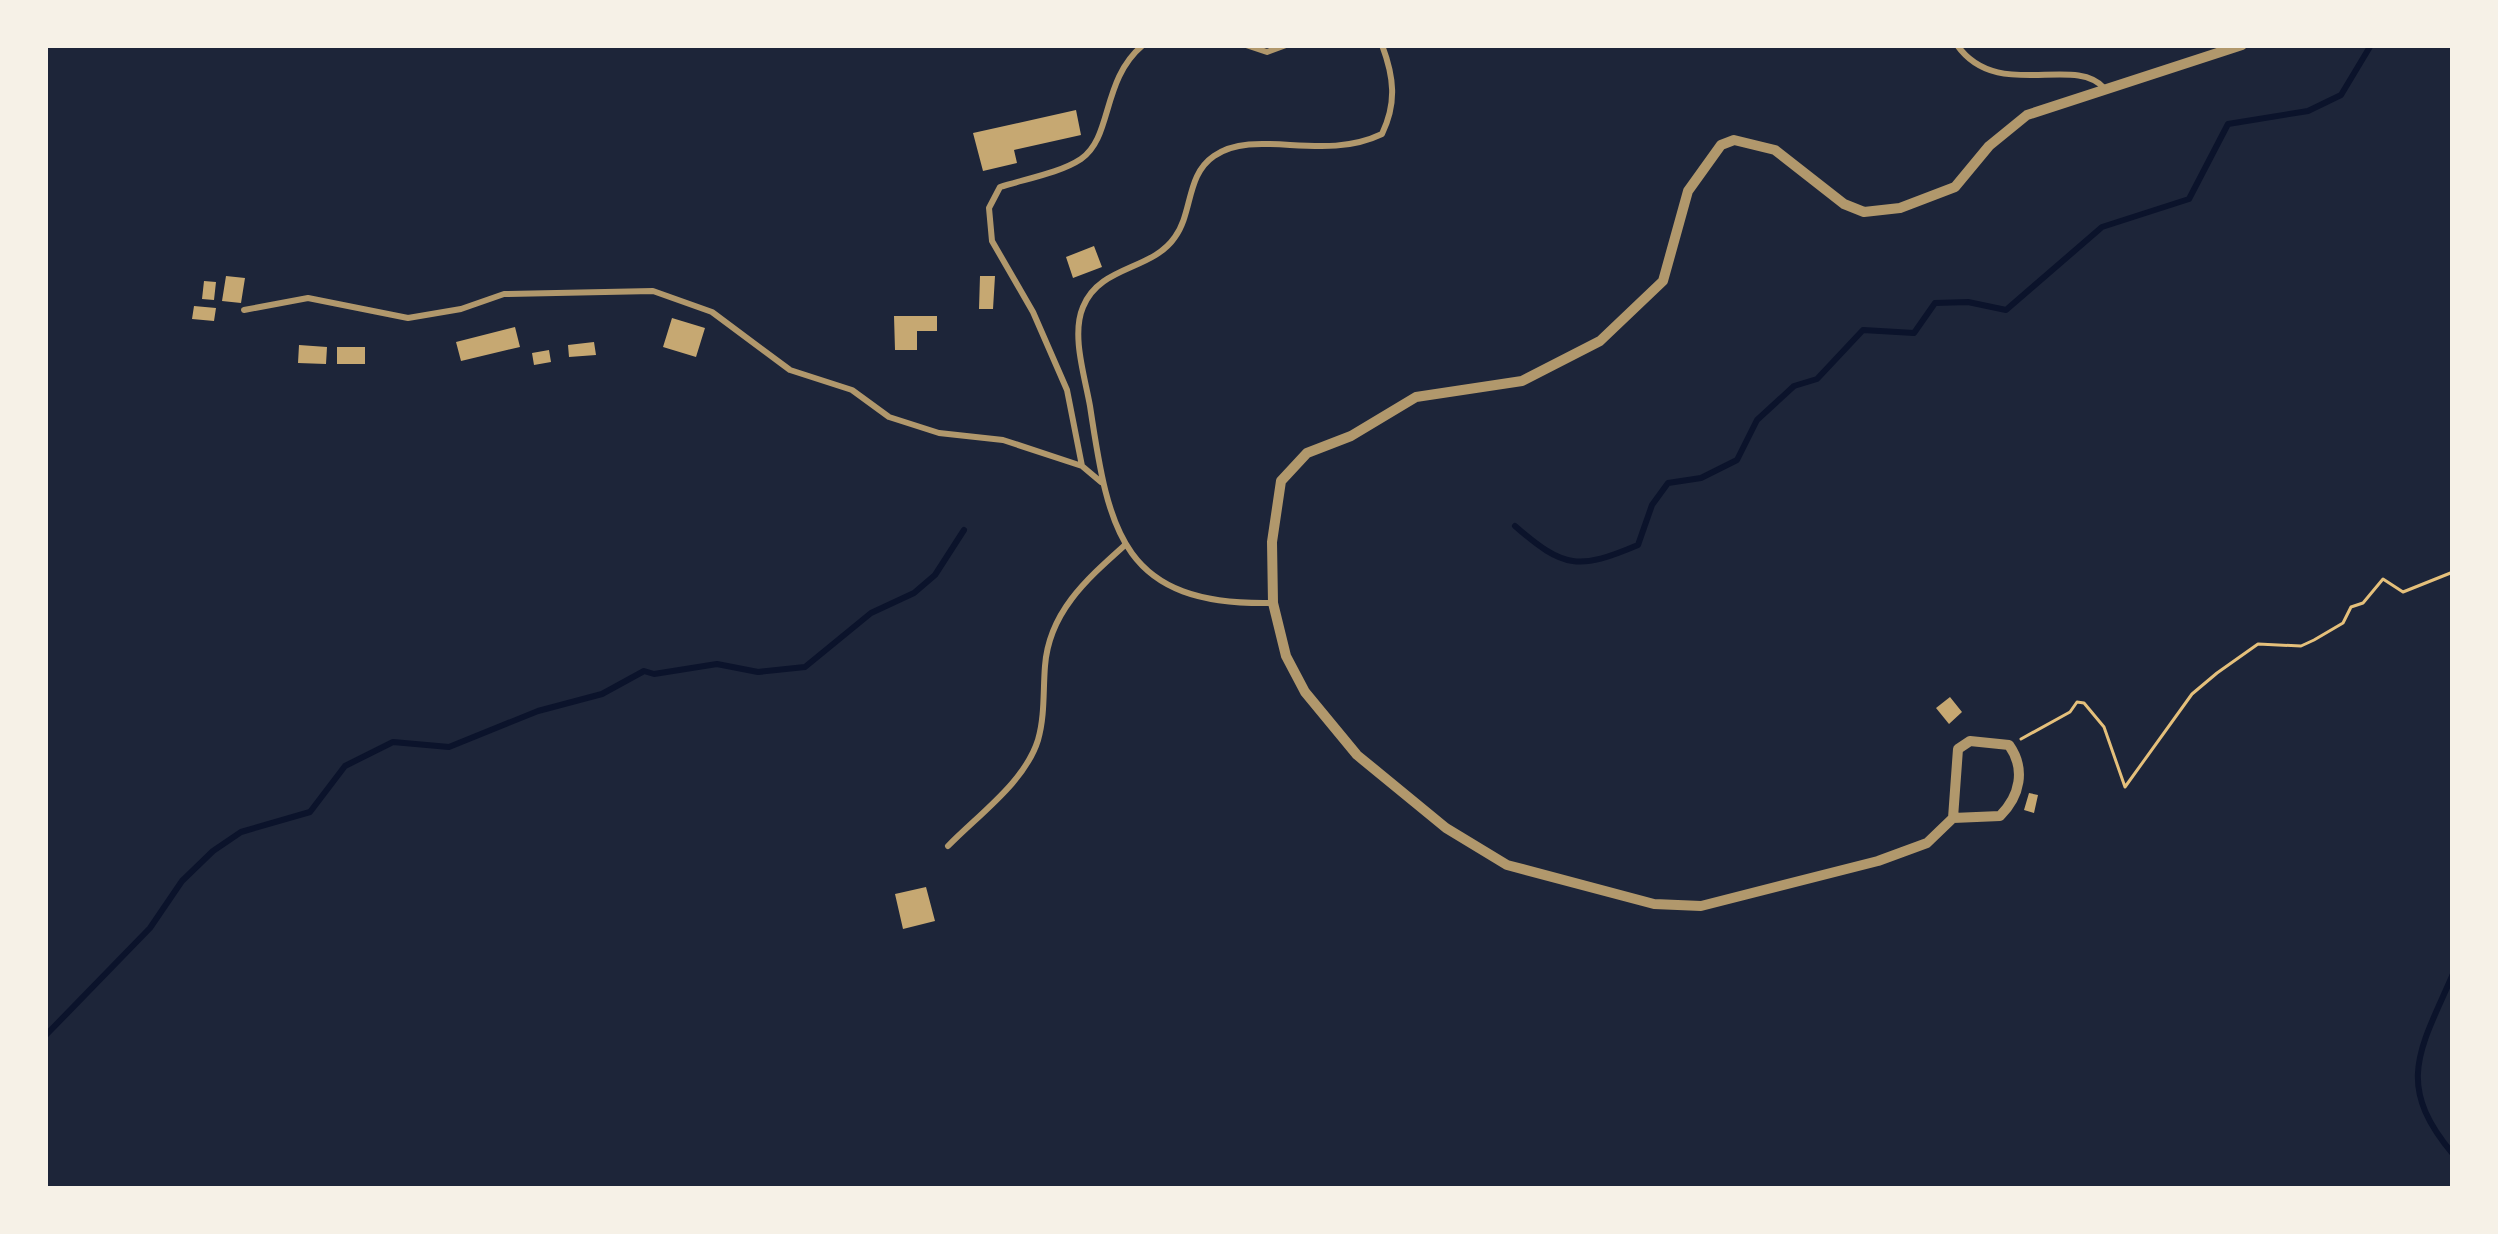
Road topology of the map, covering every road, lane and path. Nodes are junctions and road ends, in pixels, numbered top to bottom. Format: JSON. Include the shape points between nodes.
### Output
{"nodes":[{"id":1,"x":1143,"y":45,"type":"edge"},
{"id":2,"x":1246,"y":45,"type":"edge"},
{"id":3,"x":1286,"y":45,"type":"edge"},
{"id":4,"x":1382,"y":45,"type":"edge"},
{"id":5,"x":1957,"y":45,"type":"edge"},
{"id":6,"x":2242,"y":45,"type":"edge"},
{"id":7,"x":2104,"y":88,"type":"junction"},
{"id":8,"x":244,"y":310,"type":"dead end"},
{"id":9,"x":1082,"y":466,"type":"junction"},
{"id":10,"x":1101,"y":482,"type":"junction"},
{"id":11,"x":1125,"y":545,"type":"junction"},
{"id":12,"x":2453,"y":572,"type":"edge"},
{"id":13,"x":1273,"y":603,"type":"junction"},
{"id":14,"x":2009,"y":745,"type":"junction"},
{"id":15,"x":1953,"y":818,"type":"junction"},
{"id":16,"x":949,"y":846,"type":"dead end"}],
"edges":[{"from":1,"to":9,"type":"lane","via":[[1118,71],[1094,148],[1000,187],[989,208],[992,241],[1066,390]]},
{"from":2,"to":3,"type":"lane","via":[[1267,52]]},
{"from":4,"to":10,"type":"lane","via":[[1394,90],[1382,134],[1332,150],[1258,144],[1217,154],[1195,181],[1174,238],[1101,282],[1085,302],[1078,321]]},
{"from":5,"to":7,"type":"lane","via":[[1990,71],[2090,77]]},
{"from":6,"to":7,"type":"street"},
{"from":7,"to":13,"type":"street","via":[[2027,115],[1955,187],[1878,212],[1844,204],[1775,150],[1734,140],[1721,145],[1688,191],[1664,281],[1600,341],[1522,381],[1416,398],[1293,463],[1274,503]]},
{"from":8,"to":9,"type":"lane","via":[[308,298],[408,318],[504,294],[653,291],[712,312],[790,370],[852,390],[889,417]]},
{"from":9,"to":10,"type":"lane"},
{"from":10,"to":11,"type":"lane"},
{"from":11,"to":13,"type":"lane","via":[[1154,574],[1200,599]]},
{"from":11,"to":16,"type":"lane","via":[[1058,616],[1038,742],[1020,773]]},
{"from":12,"to":14,"type":"path","via":[[2403,592],[2383,579],[2343,623],[2314,640],[2247,649],[2192,694],[2125,787],[2104,727],[2084,703]]},
{"from":13,"to":15,"type":"street","via":[[1286,656],[1328,725],[1446,828],[1525,871],[1654,904],[1701,905],[1878,861],[1928,843]]},
{"from":14,"to":15,"type":"street","via":[[1970,741],[1958,749]]},
{"from":14,"to":15,"type":"street","via":[[2019,767],[2012,805],[2000,816]]}]}
